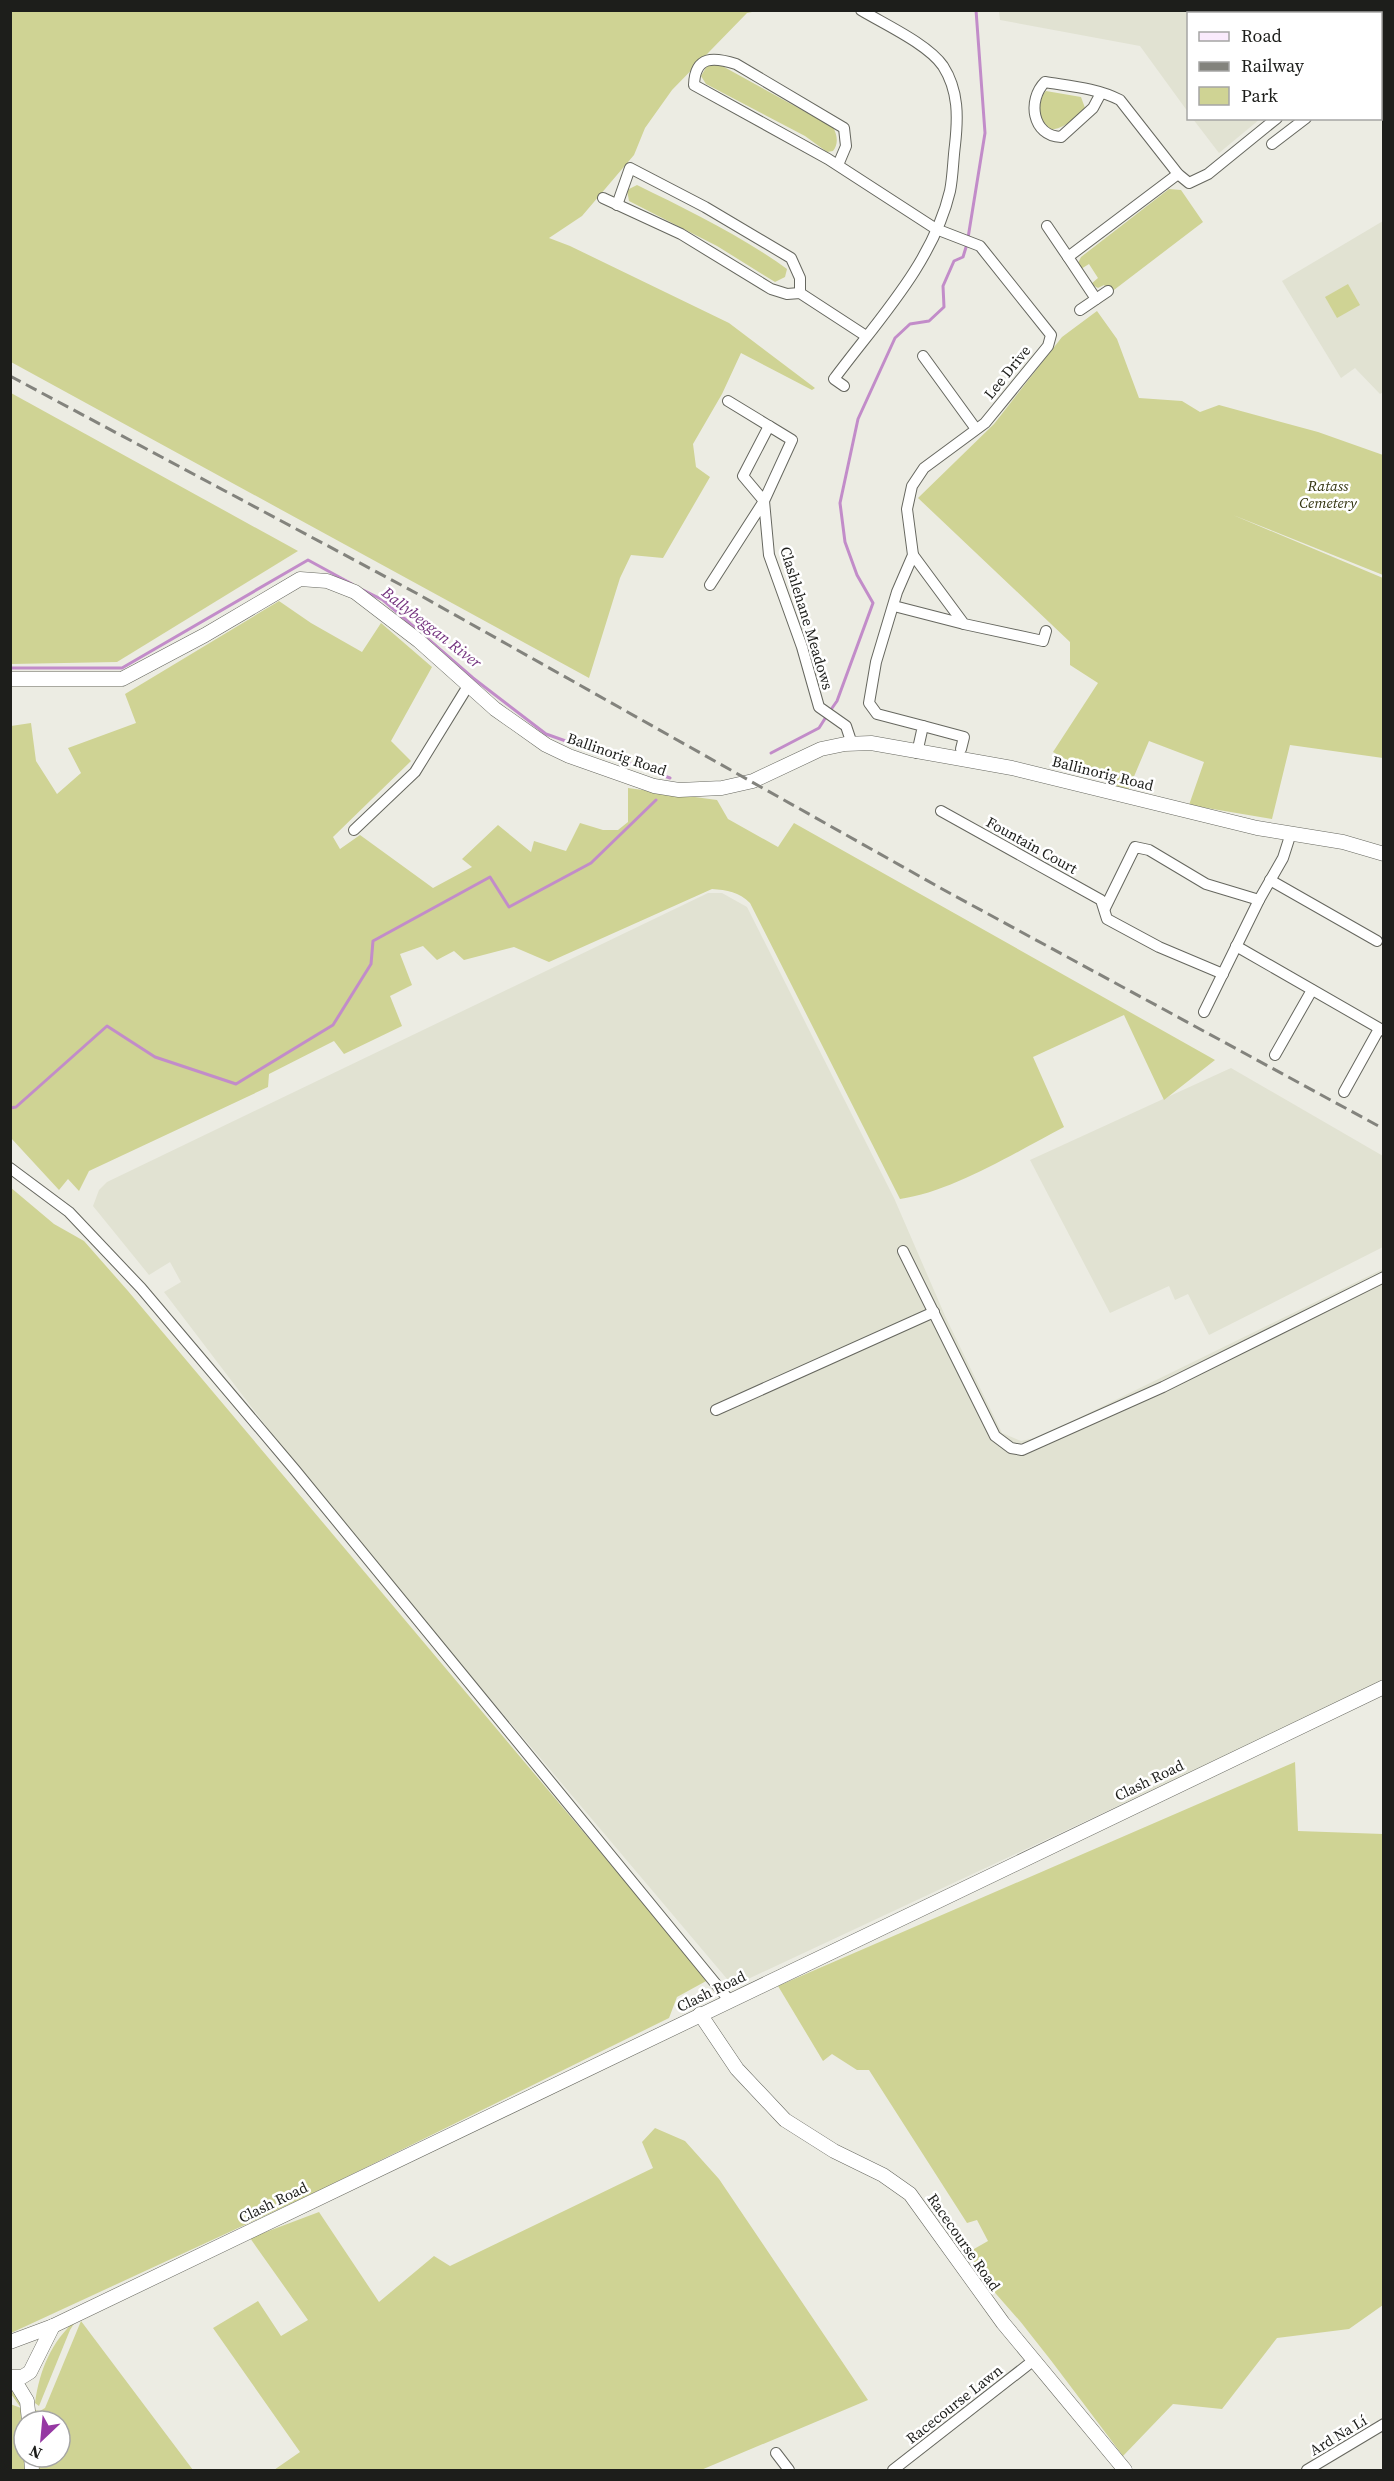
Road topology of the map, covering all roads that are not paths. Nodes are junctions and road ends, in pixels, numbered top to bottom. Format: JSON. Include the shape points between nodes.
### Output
{"nodes":[{"id":1,"x":861,"y":10,"type":"edge"},
{"id":2,"x":1101,"y":93,"type":"junction"},
{"id":3,"x":1274,"y":120,"type":"edge"},
{"id":4,"x":1303,"y":120,"type":"edge"},
{"id":5,"x":1272,"y":144,"type":"dead end"},
{"id":6,"x":838,"y":165,"type":"junction"},
{"id":7,"x":1178,"y":174,"type":"junction"},
{"id":8,"x":603,"y":198,"type":"dead end"},
{"id":9,"x":617,"y":205,"type":"junction"},
{"id":10,"x":1047,"y":225,"type":"dead end"},
{"id":11,"x":936,"y":229,"type":"junction"},
{"id":12,"x":1068,"y":257,"type":"junction"},
{"id":13,"x":1108,"y":291,"type":"dead end"},
{"id":14,"x":800,"y":293,"type":"junction"},
{"id":15,"x":1096,"y":299,"type":"junction"},
{"id":16,"x":1080,"y":310,"type":"dead end"},
{"id":17,"x":866,"y":336,"type":"junction"},
{"id":18,"x":923,"y":356,"type":"dead end"},
{"id":19,"x":844,"y":386,"type":"dead end"},
{"id":20,"x":728,"y":401,"type":"dead end"},
{"id":21,"x":769,"y":426,"type":"junction"},
{"id":22,"x":976,"y":429,"type":"junction"},
{"id":23,"x":764,"y":501,"type":"junction"},
{"id":24,"x":913,"y":555,"type":"junction"},
{"id":25,"x":710,"y":585,"type":"dead end"},
{"id":26,"x":894,"y":606,"type":"junction"},
{"id":27,"x":964,"y":624,"type":"junction"},
{"id":28,"x":1046,"y":631,"type":"dead end"},
{"id":29,"x":10,"y":679,"type":"edge"},
{"id":30,"x":468,"y":686,"type":"junction"},
{"id":31,"x":923,"y":726,"type":"junction"},
{"id":32,"x":852,"y":744,"type":"junction"},
{"id":33,"x":961,"y":749,"type":"dead end"},
{"id":34,"x":917,"y":753,"type":"junction"},
{"id":35,"x":941,"y":811,"type":"dead end"},
{"id":36,"x":354,"y":830,"type":"dead end"},
{"id":37,"x":1291,"y":833,"type":"junction"},
{"id":38,"x":1383,"y":854,"type":"edge"},
{"id":39,"x":1270,"y":880,"type":"junction"},
{"id":40,"x":1259,"y":900,"type":"junction"},
{"id":41,"x":1105,"y":908,"type":"junction"},
{"id":42,"x":1377,"y":940,"type":"dead end"},
{"id":43,"x":1236,"y":946,"type":"junction"},
{"id":44,"x":1223,"y":974,"type":"junction"},
{"id":45,"x":1312,"y":990,"type":"junction"},
{"id":46,"x":1204,"y":1012,"type":"dead end"},
{"id":47,"x":1382,"y":1030,"type":"edge"},
{"id":48,"x":1275,"y":1055,"type":"dead end"},
{"id":49,"x":1344,"y":1092,"type":"dead end"},
{"id":50,"x":10,"y":1168,"type":"edge"},
{"id":51,"x":903,"y":1251,"type":"dead end"},
{"id":52,"x":1383,"y":1276,"type":"edge"},
{"id":53,"x":934,"y":1312,"type":"junction"},
{"id":54,"x":716,"y":1410,"type":"dead end"},
{"id":55,"x":1383,"y":1687,"type":"edge"},
{"id":56,"x":729,"y":2000,"type":"junction"},
{"id":57,"x":700,"y":2014,"type":"junction"},
{"id":58,"x":53,"y":2326,"type":"junction"},
{"id":59,"x":12,"y":2342,"type":"edge"},
{"id":60,"x":1034,"y":2360,"type":"junction"},
{"id":61,"x":33,"y":2365,"type":"junction"},
{"id":62,"x":12,"y":2377,"type":"edge"},
{"id":63,"x":27,"y":2401,"type":"junction"},
{"id":64,"x":28,"y":2409,"type":"edge"},
{"id":65,"x":1383,"y":2424,"type":"edge"},
{"id":66,"x":776,"y":2453,"type":"dead end"},
{"id":67,"x":789,"y":2470,"type":"edge"},
{"id":68,"x":893,"y":2470,"type":"edge"},
{"id":69,"x":1125,"y":2470,"type":"edge"},
{"id":70,"x":1308,"y":2470,"type":"edge"}],
"edges":[{"from":1,"to":11,"type":"street","via":[[935,59],[954,88],[958,119],[950,190]]},
{"from":2,"to":2,"type":"street","via":[[1044,82],[1035,101],[1037,124],[1044,133],[1061,137],[1093,108]]},
{"from":2,"to":7,"type":"street","via":[[1120,100]]},
{"from":3,"to":7,"type":"street","via":[[1194,183]]},
{"from":4,"to":5,"type":"street"},
{"from":6,"to":6,"type":"street","via":[[694,85],[694,75],[705,60],[716,58],[736,64],[844,128],[846,146]]},
{"from":6,"to":11,"type":"street"},
{"from":7,"to":12,"type":"street"},
{"from":8,"to":9,"type":"street"},
{"from":9,"to":14,"type":"street","via":[[681,234],[771,289]]},
{"from":9,"to":14,"type":"street","via":[[630,168],[791,258],[800,278]]},
{"from":10,"to":12,"type":"street"},
{"from":11,"to":17,"type":"street","via":[[913,273]]},
{"from":11,"to":22,"type":"street","name":"Lee Drive","via":[[980,246],[1051,335],[1048,346]]},
{"from":12,"to":15,"type":"street"},
{"from":13,"to":15,"type":"street"},
{"from":14,"to":17,"type":"street"},
{"from":15,"to":16,"type":"street"},
{"from":17,"to":19,"type":"street","via":[[834,379]]},
{"from":18,"to":22,"type":"street"},
{"from":20,"to":21,"type":"street"},
{"from":21,"to":23,"type":"street","via":[[743,476]]},
{"from":21,"to":23,"type":"street","via":[[792,441]]},
{"from":22,"to":24,"type":"street","name":"Lee Drive","via":[[924,468],[912,486],[907,509]]},
{"from":23,"to":25,"type":"street"},
{"from":23,"to":32,"type":"street","name":"Clashlehane Meadows","via":[[770,555],[819,707],[846,726]]},
{"from":24,"to":26,"type":"street"},
{"from":24,"to":27,"type":"street","name":"Lee Drive"},
{"from":26,"to":27,"type":"street"},
{"from":26,"to":31,"type":"street","via":[[876,662],[869,703],[877,714]]},
{"from":27,"to":28,"type":"street","via":[[1043,641]]},
{"from":29,"to":30,"type":"street","name":"Ballinorig Road","via":[[123,679],[300,579],[327,581],[355,592],[419,641]]},
{"from":30,"to":32,"type":"street","name":"Ballinorig Road","via":[[546,745],[665,788],[706,790],[753,781],[821,749]]},
{"from":30,"to":36,"type":"street","via":[[415,772]]},
{"from":31,"to":33,"type":"street","via":[[964,737]]},
{"from":31,"to":34,"type":"street"},
{"from":32,"to":34,"type":"street","name":"Ballinorig Road","via":[[871,743]]},
{"from":34,"to":37,"type":"street","name":"Ballinorig Road","via":[[1012,768]]},
{"from":35,"to":41,"type":"street","name":"Fountain Court","via":[[1101,900]]},
{"from":37,"to":38,"type":"street","name":"Ballinorig Road"},
{"from":37,"to":39,"type":"street"},
{"from":39,"to":40,"type":"street"},
{"from":39,"to":42,"type":"street"},
{"from":40,"to":41,"type":"street","via":[[1206,884],[1149,850],[1135,847]]},
{"from":40,"to":43,"type":"street"},
{"from":41,"to":44,"type":"street","name":"Fountain Court","via":[[1107,919],[1159,947]]},
{"from":43,"to":44,"type":"street"},
{"from":43,"to":45,"type":"street"},
{"from":44,"to":46,"type":"street"},
{"from":45,"to":47,"type":"street"},
{"from":45,"to":48,"type":"street"},
{"from":47,"to":49,"type":"street"},
{"from":50,"to":56,"type":"street","via":[[69,1212],[141,1287]]},
{"from":51,"to":53,"type":"street"},
{"from":52,"to":53,"type":"street","via":[[1163,1387],[1022,1450],[1011,1448],[995,1436]]},
{"from":53,"to":54,"type":"street"},
{"from":55,"to":56,"type":"street","name":"Clash Road"},
{"from":56,"to":57,"type":"street","name":"Clash Road"},
{"from":57,"to":58,"type":"street","name":"Clash Road"},
{"from":57,"to":60,"type":"street","name":"Racecourse Road","via":[[737,2069],[785,2120],[910,2194],[977,2290]]},
{"from":58,"to":59,"type":"street","name":"Clash Road"},
{"from":58,"to":61,"type":"street"},
{"from":59,"to":61,"type":"street","via":[[25,2343],[32,2350]]},
{"from":60,"to":68,"type":"street","name":"Racecourse Lawn"},
{"from":60,"to":69,"type":"street","name":"Racecourse Road"},
{"from":61,"to":62,"type":"street","via":[[22,2377]]},
{"from":61,"to":63,"type":"street"},
{"from":62,"to":63,"type":"street"},
{"from":63,"to":64,"type":"street"},
{"from":65,"to":70,"type":"street","name":"Ard Na Lí"},
{"from":66,"to":67,"type":"street"}]}
